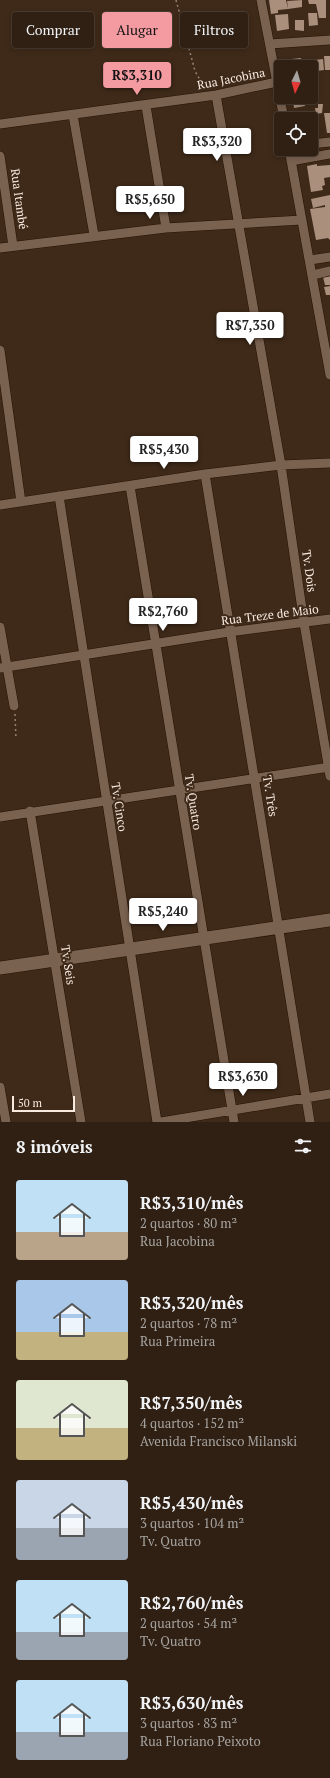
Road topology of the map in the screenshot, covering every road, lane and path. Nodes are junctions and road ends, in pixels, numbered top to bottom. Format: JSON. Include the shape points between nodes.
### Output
{"nodes":[{"id":1,"x":176,"y":0,"type":"edge"},
{"id":2,"x":261,"y":0,"type":"edge"},
{"id":3,"x":330,"y":40,"type":"edge"},
{"id":4,"x":270,"y":44,"type":"junction"},
{"id":5,"x":274,"y":66,"type":"edge"},
{"id":6,"x":274,"y":83,"type":"edge"},
{"id":7,"x":212,"y":96,"type":"junction"},
{"id":8,"x":146,"y":106,"type":"junction"},
{"id":9,"x":73,"y":115,"type":"junction"},
{"id":10,"x":0,"y":124,"type":"edge"},
{"id":11,"x":330,"y":142,"type":"edge"},
{"id":12,"x":318,"y":143,"type":"edge"},
{"id":13,"x":330,"y":154,"type":"edge"},
{"id":14,"x":0,"y":156,"type":"edge"},
{"id":15,"x":290,"y":156,"type":"edge"},
{"id":16,"x":291,"y":160,"type":"junction"},
{"id":17,"x":302,"y":220,"type":"junction"},
{"id":18,"x":239,"y":224,"type":"junction"},
{"id":19,"x":166,"y":228,"type":"junction"},
{"id":20,"x":94,"y":235,"type":"junction"},
{"id":21,"x":13,"y":246,"type":"junction"},
{"id":22,"x":0,"y":248,"type":"edge"},
{"id":23,"x":330,"y":257,"type":"edge"},
{"id":24,"x":310,"y":260,"type":"junction"},
{"id":25,"x":330,"y":271,"type":"edge"},
{"id":26,"x":313,"y":275,"type":"junction"},
{"id":27,"x":0,"y":350,"type":"edge"},
{"id":28,"x":329,"y":362,"type":"edge"},
{"id":29,"x":330,"y":375,"type":"edge"},
{"id":30,"x":2,"y":377,"type":"edge"},
{"id":31,"x":330,"y":463,"type":"edge"},
{"id":32,"x":281,"y":465,"type":"junction"},
{"id":33,"x":205,"y":474,"type":"junction"},
{"id":34,"x":130,"y":486,"type":"junction"},
{"id":35,"x":59,"y":496,"type":"junction"},
{"id":36,"x":21,"y":502,"type":"junction"},
{"id":37,"x":0,"y":505,"type":"edge"},
{"id":38,"x":330,"y":619,"type":"edge"},
{"id":39,"x":304,"y":623,"type":"junction"},
{"id":40,"x":0,"y":627,"type":"edge"},
{"id":41,"x":229,"y":632,"type":"junction"},
{"id":42,"x":156,"y":644,"type":"junction"},
{"id":43,"x":84,"y":654,"type":"junction"},
{"id":44,"x":4,"y":668,"type":"edge"},
{"id":45,"x":14,"y":706,"type":"joint"},
{"id":46,"x":16,"y":739,"type":"dead end"},
{"id":47,"x":330,"y":770,"type":"edge"},
{"id":48,"x":255,"y":777,"type":"junction"},
{"id":49,"x":178,"y":789,"type":"junction"},
{"id":50,"x":106,"y":800,"type":"junction"},
{"id":51,"x":30,"y":811,"type":"junction"},
{"id":52,"x":0,"y":817,"type":"edge"},
{"id":53,"x":330,"y":920,"type":"edge"},
{"id":54,"x":279,"y":928,"type":"junction"},
{"id":55,"x":203,"y":940,"type":"junction"},
{"id":56,"x":129,"y":949,"type":"junction"},
{"id":57,"x":55,"y":960,"type":"junction"},
{"id":58,"x":0,"y":968,"type":"edge"},
{"id":59,"x":0,"y":1087,"type":"edge"},
{"id":60,"x":330,"y":1094,"type":"edge"},
{"id":61,"x":306,"y":1098,"type":"junction"},
{"id":62,"x":232,"y":1110,"type":"junction"},
{"id":63,"x":6,"y":1122,"type":"edge"},
{"id":64,"x":81,"y":1122,"type":"edge"},
{"id":65,"x":157,"y":1122,"type":"edge"},
{"id":66,"x":161,"y":1122,"type":"edge"},
{"id":67,"x":234,"y":1122,"type":"edge"},
{"id":68,"x":310,"y":1122,"type":"edge"}],
"edges":[{"from":1,"to":7,"type":"path","via":[[195,71]]},
{"from":2,"to":4,"type":"street"},
{"from":3,"to":4,"type":"street"},
{"from":4,"to":5,"type":"street"},
{"from":6,"to":7,"type":"street","name":"Rua Jacobina"},
{"from":7,"to":8,"type":"street","name":"Rua Jacobina"},
{"from":7,"to":18,"type":"street","name":"Tv. Dois"},
{"from":8,"to":9,"type":"street","name":"Rua Jacobina"},
{"from":8,"to":19,"type":"street"},
{"from":9,"to":10,"type":"street","name":"Rua Jacobina"},
{"from":9,"to":20,"type":"street"},
{"from":11,"to":12,"type":"street"},
{"from":13,"to":16,"type":"street"},
{"from":14,"to":21,"type":"street","name":"Rua Itambé"},
{"from":15,"to":16,"type":"street"},
{"from":16,"to":17,"type":"street"},
{"from":17,"to":18,"type":"street"},
{"from":17,"to":24,"type":"street"},
{"from":18,"to":19,"type":"street"},
{"from":18,"to":32,"type":"street","name":"Tv. Dois"},
{"from":19,"to":20,"type":"street"},
{"from":20,"to":21,"type":"street"},
{"from":21,"to":22,"type":"street"},
{"from":23,"to":24,"type":"street"},
{"from":24,"to":26,"type":"street"},
{"from":25,"to":26,"type":"street"},
{"from":26,"to":28,"type":"street"},
{"from":27,"to":30,"type":"street"},
{"from":28,"to":29,"type":"street"},
{"from":30,"to":36,"type":"street"},
{"from":31,"to":32,"type":"street"},
{"from":32,"to":33,"type":"street"},
{"from":32,"to":39,"type":"street","name":"Tv. Dois"},
{"from":33,"to":34,"type":"street"},
{"from":33,"to":41,"type":"street","name":"Tv. Três"},
{"from":34,"to":35,"type":"street"},
{"from":34,"to":42,"type":"street","name":"Tv. Quatro"},
{"from":35,"to":36,"type":"street"},
{"from":35,"to":43,"type":"street","name":"Tv. Cinco"},
{"from":36,"to":37,"type":"street"},
{"from":38,"to":39,"type":"street","name":"Rua Treze de Maio"},
{"from":39,"to":41,"type":"street","name":"Rua Treze de Maio"},
{"from":39,"to":47,"type":"street","name":"Tv. Dois"},
{"from":40,"to":44,"type":"street"},
{"from":41,"to":42,"type":"street","name":"Rua Treze de Maio"},
{"from":41,"to":48,"type":"street","name":"Tv. Três"},
{"from":42,"to":43,"type":"street","name":"Rua Treze de Maio"},
{"from":42,"to":49,"type":"street","name":"Tv. Quatro"},
{"from":43,"to":44,"type":"street","name":"Rua Treze de Maio"},
{"from":43,"to":50,"type":"street","name":"Tv. Cinco"},
{"from":44,"to":45,"type":"street"},
{"from":45,"to":46,"type":"path"},
{"from":47,"to":48,"type":"street"},
{"from":48,"to":49,"type":"street"},
{"from":48,"to":54,"type":"street","name":"Tv. Três"},
{"from":49,"to":50,"type":"street"},
{"from":49,"to":55,"type":"street","name":"Tv. Quatro"},
{"from":50,"to":51,"type":"street"},
{"from":50,"to":56,"type":"street","name":"Tv. Cinco"},
{"from":51,"to":52,"type":"street"},
{"from":51,"to":57,"type":"street","name":"Tv. Seis"},
{"from":53,"to":54,"type":"street"},
{"from":54,"to":55,"type":"street"},
{"from":54,"to":61,"type":"street","name":"Tv. Três"},
{"from":55,"to":56,"type":"street"},
{"from":55,"to":62,"type":"street","name":"Tv. Quatro"},
{"from":56,"to":57,"type":"street"},
{"from":56,"to":65,"type":"street","name":"Tv. Cinco"},
{"from":57,"to":58,"type":"street"},
{"from":57,"to":64,"type":"street","name":"Tv. Seis"},
{"from":59,"to":63,"type":"street"},
{"from":60,"to":61,"type":"street"},
{"from":61,"to":62,"type":"street"},
{"from":61,"to":68,"type":"street","name":"Tv. Três"},
{"from":62,"to":66,"type":"street"},
{"from":62,"to":67,"type":"street","name":"Tv. Quatro"}]}
